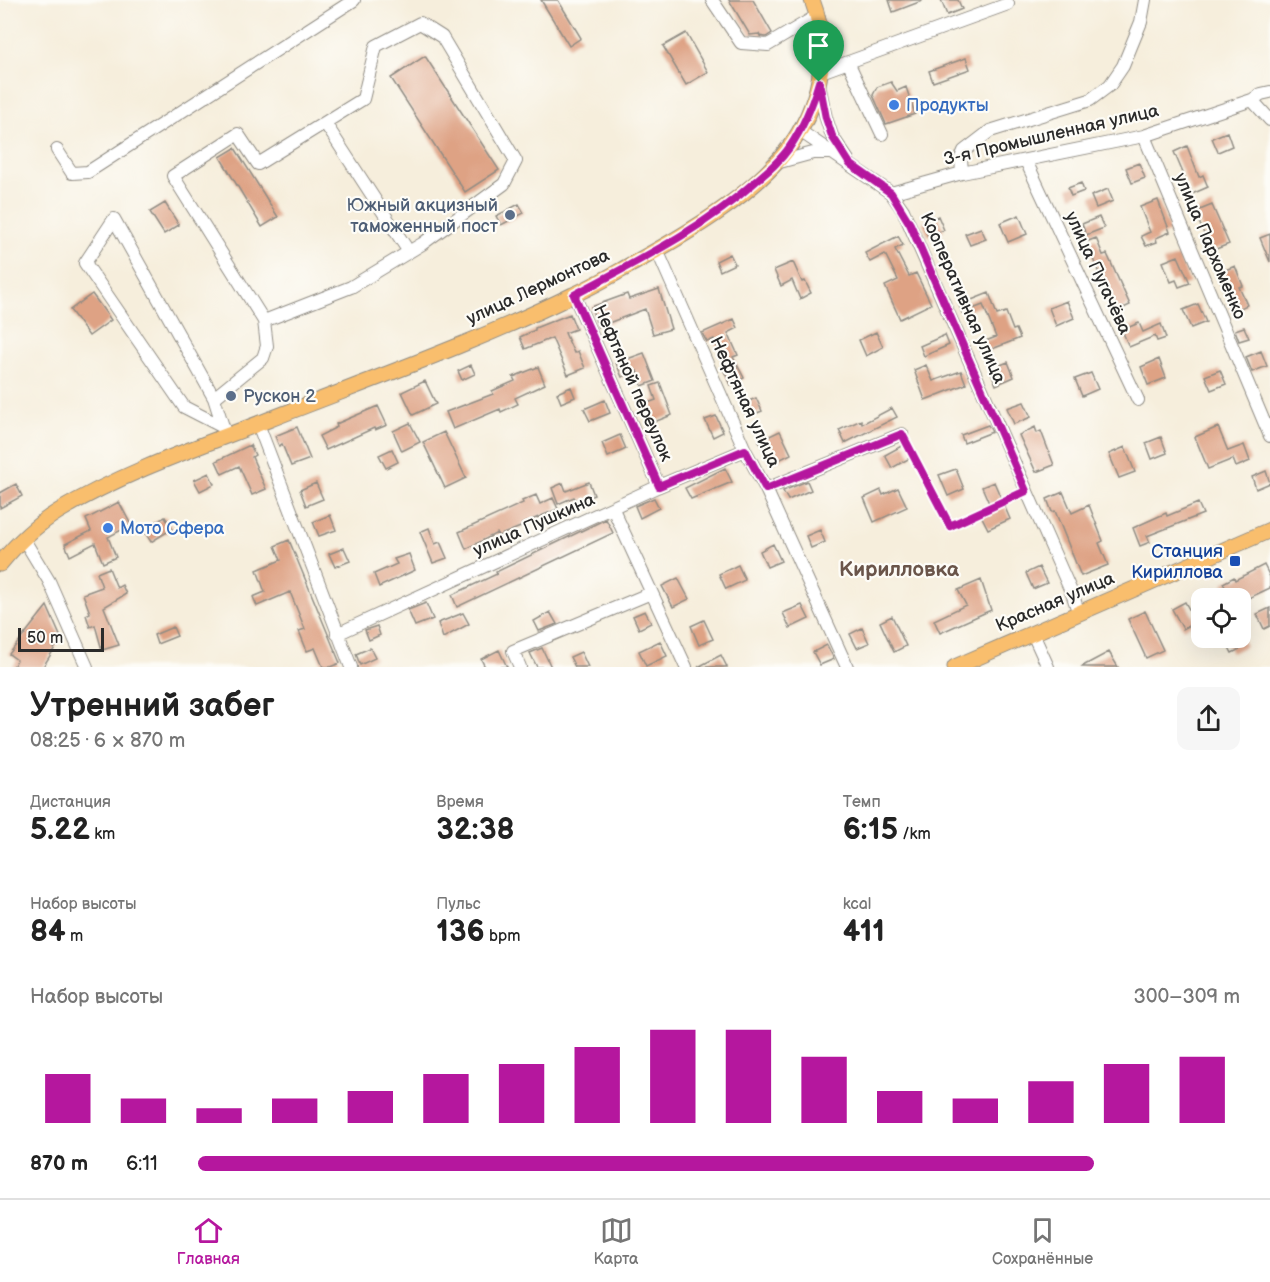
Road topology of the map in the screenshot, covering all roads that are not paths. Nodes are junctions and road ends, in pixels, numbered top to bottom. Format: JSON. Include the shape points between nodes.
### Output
{"nodes":[{"id":1,"x":354,"y":0,"type":"edge"},
{"id":2,"x":712,"y":0,"type":"edge"},
{"id":3,"x":812,"y":0,"type":"edge"},
{"id":4,"x":1145,"y":0,"type":"edge"},
{"id":5,"x":1008,"y":4,"type":"dead end"},
{"id":6,"x":817,"y":16,"type":"junction"},
{"id":7,"x":848,"y":62,"type":"junction"},
{"id":8,"x":820,"y":77,"type":"junction"},
{"id":9,"x":1270,"y":92,"type":"edge"},
{"id":10,"x":1252,"y":100,"type":"junction"},
{"id":11,"x":1270,"y":120,"type":"edge"},
{"id":12,"x":325,"y":123,"type":"junction"},
{"id":13,"x":800,"y":131,"type":"junction"},
{"id":14,"x":882,"y":134,"type":"dead end"},
{"id":15,"x":1144,"y":136,"type":"junction"},
{"id":16,"x":57,"y":150,"type":"dead end"},
{"id":17,"x":834,"y":153,"type":"junction"},
{"id":18,"x":1026,"y":161,"type":"junction"},
{"id":19,"x":776,"y":163,"type":"junction"},
{"id":20,"x":850,"y":164,"type":"junction"},
{"id":21,"x":962,"y":173,"type":"junction"},
{"id":22,"x":891,"y":193,"type":"junction"},
{"id":23,"x":657,"y":250,"type":"junction"},
{"id":24,"x":409,"y":252,"type":"junction"},
{"id":25,"x":574,"y":295,"type":"junction"},
{"id":26,"x":264,"y":321,"type":"junction"},
{"id":27,"x":214,"y":398,"type":"junction"},
{"id":28,"x":1138,"y":400,"type":"dead end"},
{"id":29,"x":258,"y":424,"type":"junction"},
{"id":30,"x":225,"y":432,"type":"junction"},
{"id":31,"x":902,"y":434,"type":"road end"},
{"id":32,"x":1270,"y":435,"type":"edge"},
{"id":33,"x":745,"y":450,"type":"junction"},
{"id":34,"x":659,"y":486,"type":"junction"},
{"id":35,"x":766,"y":489,"type":"junction"},
{"id":36,"x":613,"y":509,"type":"junction"},
{"id":37,"x":1270,"y":530,"type":"edge"},
{"id":38,"x":23,"y":538,"type":"junction"},
{"id":39,"x":0,"y":564,"type":"edge"},
{"id":40,"x":651,"y":593,"type":"junction"},
{"id":41,"x":1079,"y":614,"type":"junction"},
{"id":42,"x":337,"y":634,"type":"junction"},
{"id":43,"x":1032,"y":634,"type":"junction"},
{"id":44,"x":87,"y":667,"type":"edge"},
{"id":45,"x":351,"y":667,"type":"edge"},
{"id":46,"x":520,"y":667,"type":"edge"},
{"id":47,"x":686,"y":667,"type":"edge"},
{"id":48,"x":847,"y":667,"type":"edge"},
{"id":49,"x":955,"y":667,"type":"edge"},
{"id":50,"x":1048,"y":667,"type":"edge"}],
"edges":[{"from":1,"to":16,"type":"street","via":[[88,172],[72,173]]},
{"from":2,"to":6,"type":"street","via":[[741,42],[768,45]]},
{"from":3,"to":6,"type":"main road"},
{"from":4,"to":21,"type":"street","via":[[1141,22],[1123,66],[1110,85],[1090,100],[990,130],[964,151]]},
{"from":5,"to":7,"type":"street"},
{"from":6,"to":8,"type":"main road","via":[[822,35]]},
{"from":7,"to":8,"type":"street"},
{"from":7,"to":14,"type":"street"},
{"from":8,"to":13,"type":"main road"},
{"from":8,"to":20,"type":"street","via":[[832,136]]},
{"from":9,"to":10,"type":"street","name":"3-я Промышленная улица"},
{"from":10,"to":11,"type":"street"},
{"from":10,"to":15,"type":"street","name":"3-я Промышленная улица"},
{"from":12,"to":24,"type":"street"},
{"from":12,"to":24,"type":"street","via":[[363,99],[376,46],[420,23],[442,37],[516,161],[504,183]]},
{"from":12,"to":26,"type":"street","via":[[258,164],[238,134],[173,176]]},
{"from":13,"to":17,"type":"street","name":"Кооперативная улица"},
{"from":13,"to":19,"type":"main road","name":"улица Лермонтова"},
{"from":15,"to":18,"type":"street","name":"3-я Промышленная улица"},
{"from":15,"to":32,"type":"street","name":"улица Пархоменко"},
{"from":17,"to":19,"type":"street","via":[[813,153]]},
{"from":17,"to":20,"type":"street","name":"Кооперативная улица"},
{"from":18,"to":21,"type":"street","name":"3-я Промышленная улица"},
{"from":18,"to":28,"type":"street","name":"улица Пугачёва"},
{"from":19,"to":23,"type":"main road","name":"улица Лермонтова","via":[[702,223]]},
{"from":20,"to":22,"type":"street","name":"Кооперативная улица"},
{"from":21,"to":22,"type":"street","name":"3-я Промышленная улица"},
{"from":22,"to":41,"type":"street","name":"Кооперативная улица","via":[[910,224]]},
{"from":23,"to":25,"type":"main road","name":"улица Лермонтова"},
{"from":23,"to":33,"type":"street","name":"Нефтяная улица"},
{"from":24,"to":26,"type":"street","via":[[351,287]]},
{"from":25,"to":29,"type":"main road","name":"улица Лермонтова"},
{"from":25,"to":34,"type":"street","name":"Нефтяной переулок"},
{"from":26,"to":27,"type":"street","via":[[267,346],[263,358]]},
{"from":27,"to":30,"type":"street"},
{"from":27,"to":30,"type":"street","via":[[114,219],[85,263],[184,407]]},
{"from":29,"to":30,"type":"main road","name":"улица Лермонтова"},
{"from":29,"to":42,"type":"street"},
{"from":30,"to":38,"type":"main road","name":"улица Лермонтова","via":[[92,494]]},
{"from":31,"to":35,"type":"street"},
{"from":33,"to":34,"type":"street","name":"улица Пушкина"},
{"from":33,"to":35,"type":"street","name":"Нефтяная улица"},
{"from":34,"to":36,"type":"street","name":"улица Пушкина"},
{"from":35,"to":48,"type":"street","name":"Нефтяная улица"},
{"from":36,"to":40,"type":"street"},
{"from":36,"to":42,"type":"street","name":"улица Пушкина"},
{"from":37,"to":41,"type":"main road","name":"Красная улица"},
{"from":38,"to":39,"type":"main road","name":"улица Лермонтова"},
{"from":38,"to":44,"type":"street","via":[[49,581]]},
{"from":40,"to":46,"type":"street","via":[[513,651]]},
{"from":40,"to":47,"type":"street"},
{"from":41,"to":43,"type":"main road","name":"Красная улица"},
{"from":42,"to":45,"type":"street"},
{"from":43,"to":49,"type":"main road","name":"Красная улица"},
{"from":43,"to":50,"type":"street"}]}
